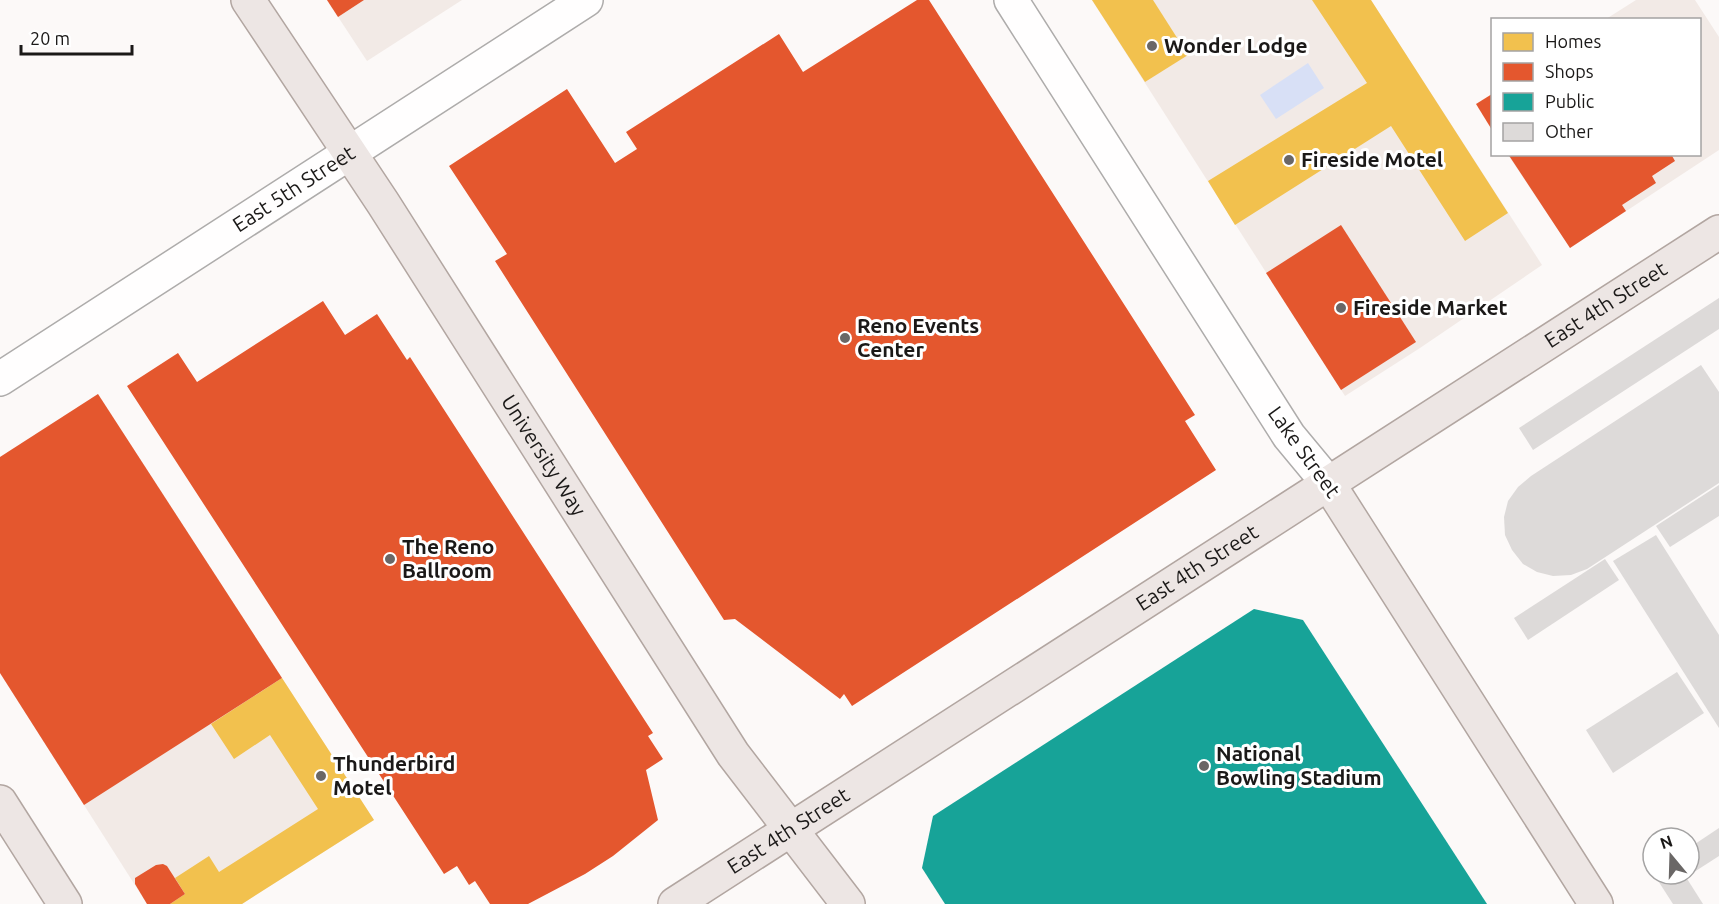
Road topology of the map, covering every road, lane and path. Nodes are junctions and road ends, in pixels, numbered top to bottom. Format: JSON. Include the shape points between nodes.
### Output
{"nodes":[{"id":1,"x":248,"y":0,"type":"edge"},
{"id":2,"x":586,"y":0,"type":"edge"},
{"id":3,"x":1011,"y":0,"type":"edge"},
{"id":4,"x":350,"y":152,"type":"junction"},
{"id":5,"x":1719,"y":232,"type":"edge"},
{"id":6,"x":0,"y":379,"type":"edge"},
{"id":7,"x":1328,"y":483,"type":"junction"},
{"id":8,"x":0,"y":802,"type":"edge"},
{"id":9,"x":790,"y":828,"type":"junction"},
{"id":10,"x":65,"y":904,"type":"edge"},
{"id":11,"x":675,"y":904,"type":"edge"},
{"id":12,"x":848,"y":904,"type":"edge"},
{"id":13,"x":1596,"y":904,"type":"edge"}],
"edges":[{"from":1,"to":4,"type":"main road","name":"University Way"},
{"from":2,"to":4,"type":"street","name":"East 5th Street"},
{"from":3,"to":7,"type":"street","name":"Lake Street","via":[[1289,436]]},
{"from":4,"to":6,"type":"street","name":"East 5th Street"},
{"from":4,"to":9,"type":"main road","name":"University Way","via":[[733,754]]},
{"from":5,"to":7,"type":"main road","name":"East 4th Street"},
{"from":7,"to":9,"type":"main road","name":"East 4th Street"},
{"from":7,"to":13,"type":"main road","name":"Lake Street"},
{"from":8,"to":10,"type":"main road"},
{"from":9,"to":11,"type":"main road","name":"East 4th Street"},
{"from":9,"to":12,"type":"main road","name":"University Way"}]}
